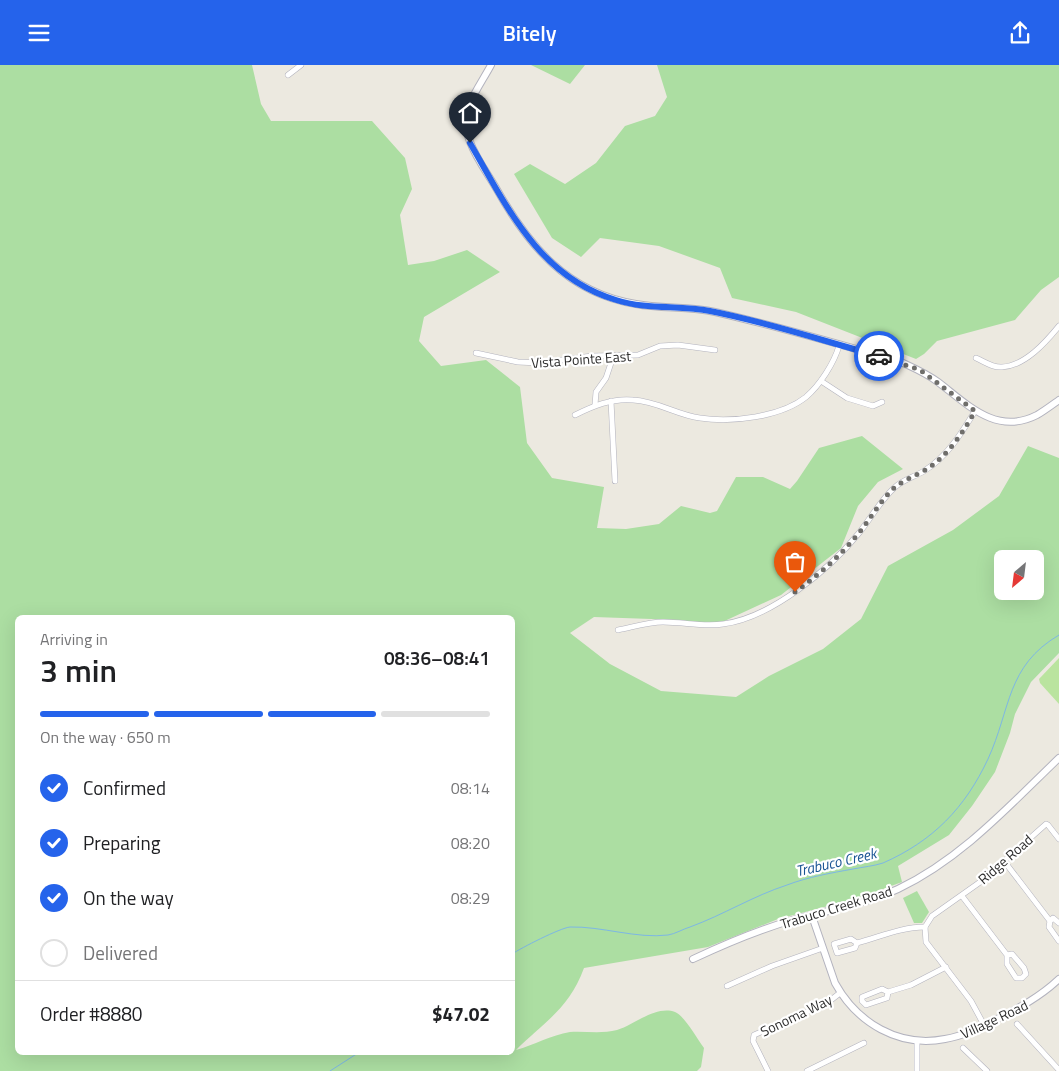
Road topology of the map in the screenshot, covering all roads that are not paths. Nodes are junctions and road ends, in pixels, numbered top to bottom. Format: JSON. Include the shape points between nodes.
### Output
{"nodes":[{"id":1,"x":301,"y":65,"type":"edge"},
{"id":2,"x":491,"y":65,"type":"edge"},
{"id":3,"x":288,"y":75,"type":"dead end"},
{"id":4,"x":1059,"y":326,"type":"edge"},
{"id":5,"x":839,"y":346,"type":"junction"},
{"id":6,"x":715,"y":350,"type":"dead end"},
{"id":7,"x":476,"y":353,"type":"dead end"},
{"id":8,"x":613,"y":357,"type":"junction"},
{"id":9,"x":976,"y":358,"type":"dead end"},
{"id":10,"x":821,"y":381,"type":"junction"},
{"id":11,"x":1059,"y":400,"type":"edge"},
{"id":12,"x":611,"y":401,"type":"junction"},
{"id":13,"x":882,"y":402,"type":"dead end"},
{"id":14,"x":595,"y":405,"type":"junction"},
{"id":15,"x":975,"y":411,"type":"junction"},
{"id":16,"x":575,"y":415,"type":"dead end"},
{"id":17,"x":615,"y":481,"type":"dead end"},
{"id":18,"x":618,"y":630,"type":"dead end"},
{"id":19,"x":1059,"y":758,"type":"edge"},
{"id":20,"x":1059,"y":839,"type":"edge"},
{"id":21,"x":1004,"y":861,"type":"junction"},
{"id":22,"x":962,"y":895,"type":"junction"},
{"id":23,"x":812,"y":916,"type":"junction"},
{"id":24,"x":1050,"y":921,"type":"junction"},
{"id":25,"x":1059,"y":923,"type":"edge"},
{"id":26,"x":925,"y":927,"type":"junction"},
{"id":27,"x":1059,"y":941,"type":"edge"},
{"id":28,"x":857,"y":943,"type":"dead end"},
{"id":29,"x":823,"y":948,"type":"junction"},
{"id":30,"x":1007,"y":955,"type":"junction"},
{"id":31,"x":693,"y":959,"type":"dead end"},
{"id":32,"x":946,"y":967,"type":"junction"},
{"id":33,"x":1059,"y":981,"type":"edge"},
{"id":34,"x":727,"y":986,"type":"dead end"},
{"id":35,"x":888,"y":992,"type":"junction"},
{"id":36,"x":840,"y":993,"type":"junction"},
{"id":37,"x":1017,"y":1024,"type":"dead end"},
{"id":38,"x":984,"y":1025,"type":"junction"},
{"id":39,"x":917,"y":1041,"type":"junction"},
{"id":40,"x":864,"y":1043,"type":"dead end"},
{"id":41,"x":963,"y":1048,"type":"dead end"},
{"id":42,"x":1059,"y":1070,"type":"edge"},
{"id":43,"x":768,"y":1071,"type":"edge"},
{"id":44,"x":807,"y":1071,"type":"edge"},
{"id":45,"x":917,"y":1071,"type":"edge"},
{"id":46,"x":987,"y":1071,"type":"edge"}],
"edges":[{"from":1,"to":3,"type":"street"},
{"from":2,"to":5,"type":"street","via":[[468,106],[466,127],[470,143],[512,216],[531,243],[557,267],[581,284],[614,300],[708,311]]},
{"from":4,"to":9,"type":"street","via":[[1035,351],[1013,365],[993,366]]},
{"from":5,"to":10,"type":"street"},
{"from":5,"to":15,"type":"street","via":[[920,370]]},
{"from":6,"to":8,"type":"street","name":"Vista Pointe East","via":[[660,346],[638,355]]},
{"from":7,"to":8,"type":"street","name":"Vista Pointe East","via":[[539,363],[592,356]]},
{"from":8,"to":14,"type":"street","via":[[606,378],[596,392]]},
{"from":10,"to":12,"type":"street","via":[[806,397],[786,407],[734,421],[698,418],[664,405],[633,399]]},
{"from":10,"to":13,"type":"street","via":[[847,397],[873,406]]},
{"from":11,"to":15,"type":"street","via":[[1023,420],[986,417]]},
{"from":12,"to":14,"type":"street"},
{"from":12,"to":17,"type":"street"},
{"from":14,"to":16,"type":"street"},
{"from":15,"to":18,"type":"street","via":[[955,443],[937,462],[895,486],[841,555],[795,592],[751,617],[725,624],[703,626],[661,622]]},
{"from":19,"to":23,"type":"street","name":"Trabuco Creek Road","via":[[968,844],[932,870],[882,895]]},
{"from":20,"to":21,"type":"street","name":"Ridge Road","via":[[1046,824]]},
{"from":21,"to":22,"type":"street","name":"Ridge Road"},
{"from":21,"to":24,"type":"street"},
{"from":22,"to":26,"type":"street","name":"Ridge Road","via":[[932,915]]},
{"from":22,"to":30,"type":"street"},
{"from":23,"to":29,"type":"street","name":"Village Road"},
{"from":23,"to":31,"type":"street","name":"Trabuco Creek Road","via":[[759,930]]},
{"from":24,"to":25,"type":"street","via":[[1053,918]]},
{"from":24,"to":27,"type":"street","via":[[1049,927]]},
{"from":26,"to":28,"type":"street","via":[[905,927]]},
{"from":26,"to":32,"type":"street","via":[[926,941]]},
{"from":29,"to":34,"type":"street"},
{"from":29,"to":36,"type":"street","name":"Village Road"},
{"from":30,"to":30,"type":"street","via":[[1012,954],[1024,968],[1026,974],[1022,978],[1016,977],[1007,964]]},
{"from":32,"to":35,"type":"street","via":[[911,985]]},
{"from":32,"to":38,"type":"street"},
{"from":33,"to":38,"type":"street","name":"Village Road","via":[[1037,998]]},
{"from":35,"to":35,"type":"street","via":[[887,998],[866,1005],[862,1001],[862,997],[882,989]]},
{"from":36,"to":39,"type":"street","name":"Village Road","via":[[850,1006],[876,1027]]},
{"from":36,"to":43,"type":"street","name":"Sonoma Way","via":[[827,1003],[754,1035]]},
{"from":37,"to":42,"type":"street"},
{"from":38,"to":39,"type":"street","name":"Village Road","via":[[946,1039]]},
{"from":39,"to":45,"type":"street"},
{"from":40,"to":44,"type":"street"},
{"from":41,"to":46,"type":"street"}]}
